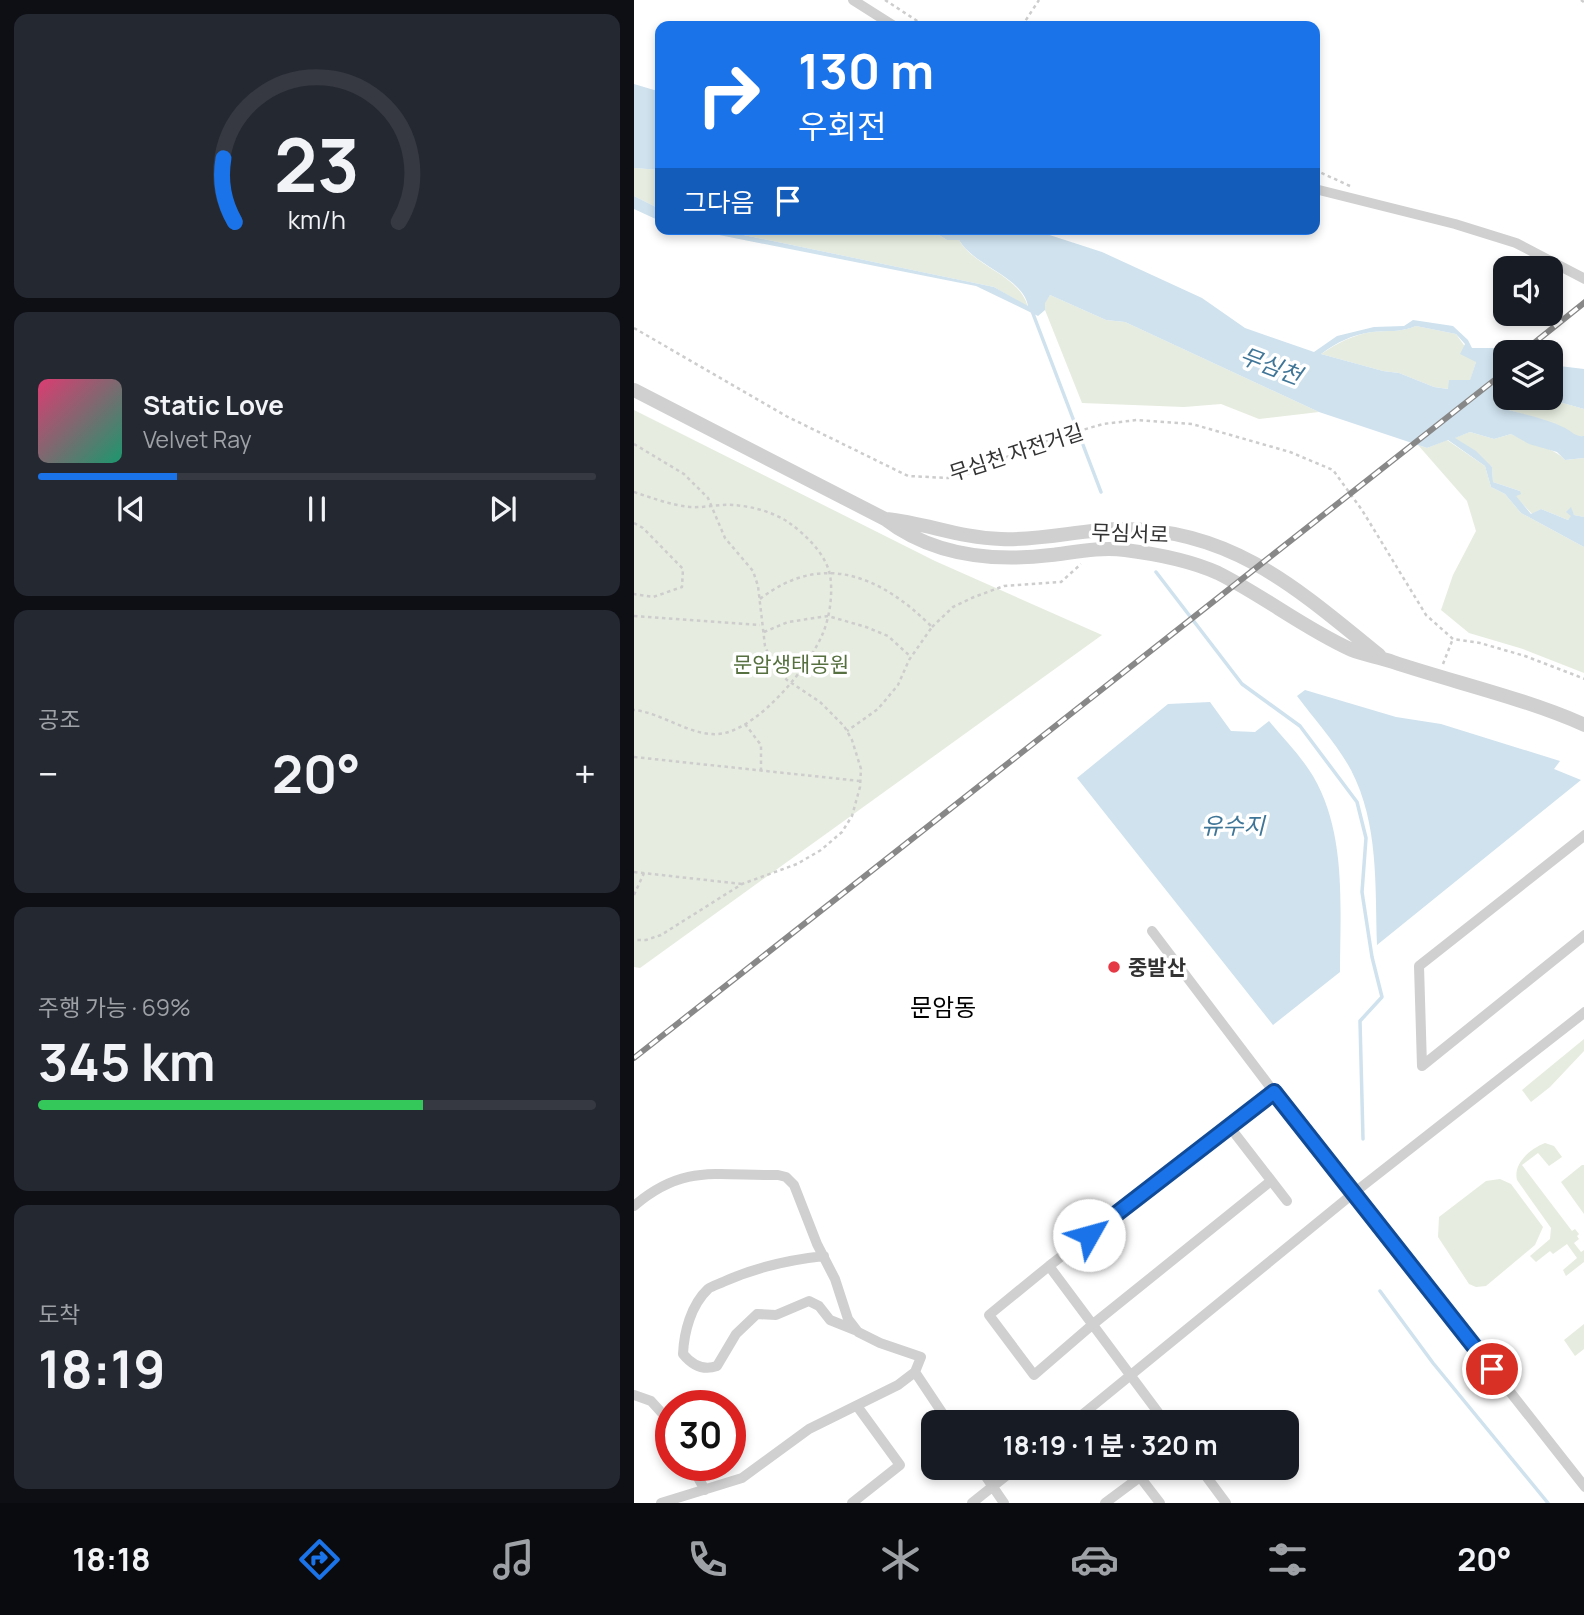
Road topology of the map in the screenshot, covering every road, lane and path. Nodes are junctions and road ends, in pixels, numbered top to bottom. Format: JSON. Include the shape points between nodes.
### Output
{"nodes":[{"id":1,"x":853,"y":0,"type":"edge"},
{"id":2,"x":885,"y":0,"type":"edge"},
{"id":3,"x":1039,"y":0,"type":"edge"},
{"id":4,"x":886,"y":21,"type":"edge"},
{"id":5,"x":916,"y":21,"type":"edge"},
{"id":6,"x":1025,"y":21,"type":"edge"},
{"id":7,"x":1320,"y":190,"type":"edge"},
{"id":8,"x":1584,"y":279,"type":"edge"},
{"id":9,"x":634,"y":328,"type":"edge"},
{"id":10,"x":634,"y":390,"type":"edge"},
{"id":11,"x":634,"y":444,"type":"edge"},
{"id":12,"x":634,"y":492,"type":"edge"},
{"id":13,"x":712,"y":506,"type":"junction"},
{"id":14,"x":885,"y":519,"type":"junction"},
{"id":15,"x":634,"y":523,"type":"edge"},
{"id":16,"x":1082,"y":563,"type":"dead end"},
{"id":17,"x":829,"y":573,"type":"junction"},
{"id":18,"x":634,"y":594,"type":"edge"},
{"id":19,"x":760,"y":599,"type":"junction"},
{"id":20,"x":634,"y":615,"type":"edge"},
{"id":21,"x":828,"y":616,"type":"junction"},
{"id":22,"x":761,"y":625,"type":"junction"},
{"id":23,"x":932,"y":627,"type":"junction"},
{"id":24,"x":763,"y":633,"type":"junction"},
{"id":25,"x":1453,"y":639,"type":"junction"},
{"id":26,"x":911,"y":656,"type":"junction"},
{"id":27,"x":1384,"y":659,"type":"junction"},
{"id":28,"x":1438,"y":677,"type":"junction"},
{"id":29,"x":1584,"y":679,"type":"edge"},
{"id":30,"x":791,"y":684,"type":"junction"},
{"id":31,"x":634,"y":710,"type":"edge"},
{"id":32,"x":745,"y":724,"type":"junction"},
{"id":33,"x":1584,"y":725,"type":"edge"},
{"id":34,"x":847,"y":731,"type":"junction"},
{"id":35,"x":634,"y":757,"type":"edge"},
{"id":36,"x":761,"y":771,"type":"junction"},
{"id":37,"x":860,"y":781,"type":"junction"},
{"id":38,"x":1584,"y":835,"type":"edge"},
{"id":39,"x":634,"y":872,"type":"edge"},
{"id":40,"x":643,"y":873,"type":"junction"},
{"id":41,"x":742,"y":884,"type":"junction"},
{"id":42,"x":634,"y":895,"type":"edge"},
{"id":43,"x":1152,"y":931,"type":"dead end"},
{"id":44,"x":1584,"y":935,"type":"edge"},
{"id":45,"x":634,"y":940,"type":"edge"},
{"id":46,"x":1584,"y":1012,"type":"edge"},
{"id":47,"x":1274,"y":1092,"type":"junction"},
{"id":48,"x":1230,"y":1126,"type":"junction"},
{"id":49,"x":1271,"y":1181,"type":"junction"},
{"id":50,"x":1354,"y":1192,"type":"junction"},
{"id":51,"x":1287,"y":1201,"type":"dead end"},
{"id":52,"x":634,"y":1206,"type":"edge"},
{"id":53,"x":824,"y":1256,"type":"junction"},
{"id":54,"x":1049,"y":1266,"type":"junction"},
{"id":55,"x":1092,"y":1325,"type":"junction"},
{"id":56,"x":858,"y":1332,"type":"junction"},
{"id":57,"x":915,"y":1372,"type":"junction"},
{"id":58,"x":1131,"y":1376,"type":"junction"},
{"id":59,"x":634,"y":1395,"type":"edge"},
{"id":60,"x":655,"y":1405,"type":"edge"},
{"id":61,"x":857,"y":1406,"type":"junction"},
{"id":62,"x":940,"y":1410,"type":"edge"},
{"id":63,"x":1088,"y":1410,"type":"edge"},
{"id":64,"x":1156,"y":1410,"type":"edge"},
{"id":65,"x":988,"y":1480,"type":"edge"},
{"id":66,"x":1001,"y":1480,"type":"edge"},
{"id":67,"x":1209,"y":1480,"type":"edge"},
{"id":68,"x":700,"y":1481,"type":"edge"},
{"id":69,"x":992,"y":1487,"type":"junction"},
{"id":70,"x":1584,"y":1487,"type":"edge"},
{"id":71,"x":705,"y":1490,"type":"junction"},
{"id":72,"x":689,"y":1499,"type":"edge"},
{"id":73,"x":661,"y":1503,"type":"edge"},
{"id":74,"x":852,"y":1503,"type":"edge"},
{"id":75,"x":972,"y":1503,"type":"edge"},
{"id":76,"x":1004,"y":1503,"type":"edge"},
{"id":77,"x":1105,"y":1503,"type":"edge"},
{"id":78,"x":1160,"y":1503,"type":"edge"},
{"id":79,"x":1226,"y":1503,"type":"edge"}],
"edges":[{"from":1,"to":4,"type":"street"},
{"from":2,"to":5,"type":"path"},
{"from":3,"to":6,"type":"path"},
{"from":7,"to":8,"type":"street","via":[[1516,243]]},
{"from":9,"to":25,"type":"path","name":"무심천 자전거길","via":[[786,416],[908,476],[966,474],[1065,435],[1137,420],[1192,424],[1290,452],[1333,470],[1426,615]]},
{"from":10,"to":14,"type":"street","name":"무심서로"},
{"from":11,"to":13,"type":"path","via":[[684,474]]},
{"from":12,"to":13,"type":"path","via":[[679,506]]},
{"from":13,"to":17,"type":"path","via":[[740,506],[778,516],[812,544]]},
{"from":13,"to":19,"type":"path","via":[[725,538],[753,571]]},
{"from":14,"to":27,"type":"street","name":"무심서로","via":[[904,534],[982,557],[1090,549],[1189,562],[1251,591],[1353,651]]},
{"from":14,"to":27,"type":"street","name":"무심서로","via":[[910,521],[961,536],[999,539],[1120,529],[1198,539],[1269,571]]},
{"from":15,"to":18,"type":"path","via":[[673,556],[682,569],[682,587],[653,597]]},
{"from":16,"to":23,"type":"path","via":[[1061,582],[1004,586],[974,597],[953,607]]},
{"from":17,"to":19,"type":"path","via":[[790,581]]},
{"from":17,"to":21,"type":"path"},
{"from":17,"to":23,"type":"path","via":[[869,580],[908,604]]},
{"from":19,"to":22,"type":"path"},
{"from":20,"to":22,"type":"path"},
{"from":21,"to":24,"type":"path","via":[[788,622]]},
{"from":21,"to":26,"type":"path","via":[[888,636]]},
{"from":21,"to":30,"type":"path","via":[[823,634]]},
{"from":22,"to":24,"type":"path"},
{"from":23,"to":26,"type":"path"},
{"from":24,"to":30,"type":"path","via":[[773,665]]},
{"from":25,"to":28,"type":"path"},
{"from":25,"to":29,"type":"path","via":[[1480,642]]},
{"from":26,"to":34,"type":"path","via":[[898,685],[878,709]]},
{"from":27,"to":28,"type":"street","name":"무심서로"},
{"from":28,"to":33,"type":"street","name":"무심서로"},
{"from":30,"to":32,"type":"path"},
{"from":30,"to":34,"type":"path","via":[[820,702]]},
{"from":31,"to":32,"type":"path","via":[[714,734]]},
{"from":32,"to":36,"type":"path","via":[[761,745]]},
{"from":34,"to":37,"type":"path","via":[[861,769]]},
{"from":35,"to":36,"type":"path"},
{"from":36,"to":37,"type":"path"},
{"from":37,"to":41,"type":"path","via":[[852,816],[842,832],[797,864]]},
{"from":38,"to":44,"type":"street","via":[[1419,966],[1422,1066]]},
{"from":39,"to":40,"type":"path"},
{"from":40,"to":41,"type":"path"},
{"from":40,"to":42,"type":"path"},
{"from":41,"to":45,"type":"path","via":[[661,935]]},
{"from":43,"to":47,"type":"street"},
{"from":46,"to":50,"type":"street"},
{"from":47,"to":48,"type":"street"},
{"from":47,"to":50,"type":"street"},
{"from":48,"to":49,"type":"street"},
{"from":48,"to":54,"type":"street"},
{"from":49,"to":51,"type":"street"},
{"from":49,"to":55,"type":"street"},
{"from":50,"to":58,"type":"street"},
{"from":50,"to":70,"type":"street"},
{"from":52,"to":53,"type":"street","via":[[670,1181],[695,1174],[786,1177],[794,1185]]},
{"from":53,"to":56,"type":"street","via":[[848,1319]]},
{"from":53,"to":56,"type":"street","via":[[764,1266],[709,1288],[684,1331],[683,1354],[690,1363],[708,1369],[717,1366],[736,1334],[756,1314],[776,1315],[809,1301],[830,1320]]},
{"from":54,"to":55,"type":"street"},
{"from":54,"to":55,"type":"street","via":[[989,1315],[1034,1375]]},
{"from":55,"to":58,"type":"street"},
{"from":56,"to":57,"type":"street","via":[[922,1357]]},
{"from":57,"to":61,"type":"street"},
{"from":57,"to":62,"type":"street"},
{"from":58,"to":63,"type":"street"},
{"from":58,"to":64,"type":"street"},
{"from":59,"to":60,"type":"street"},
{"from":61,"to":71,"type":"street","via":[[809,1429],[742,1478]]},
{"from":61,"to":74,"type":"street","via":[[900,1465]]},
{"from":65,"to":69,"type":"street"},
{"from":66,"to":69,"type":"street"},
{"from":67,"to":79,"type":"street"},
{"from":68,"to":71,"type":"street"},
{"from":69,"to":75,"type":"street"},
{"from":69,"to":76,"type":"street"},
{"from":71,"to":72,"type":"street"},
{"from":72,"to":73,"type":"street"},
{"from":77,"to":78,"type":"street","via":[[1140,1477]]}]}
